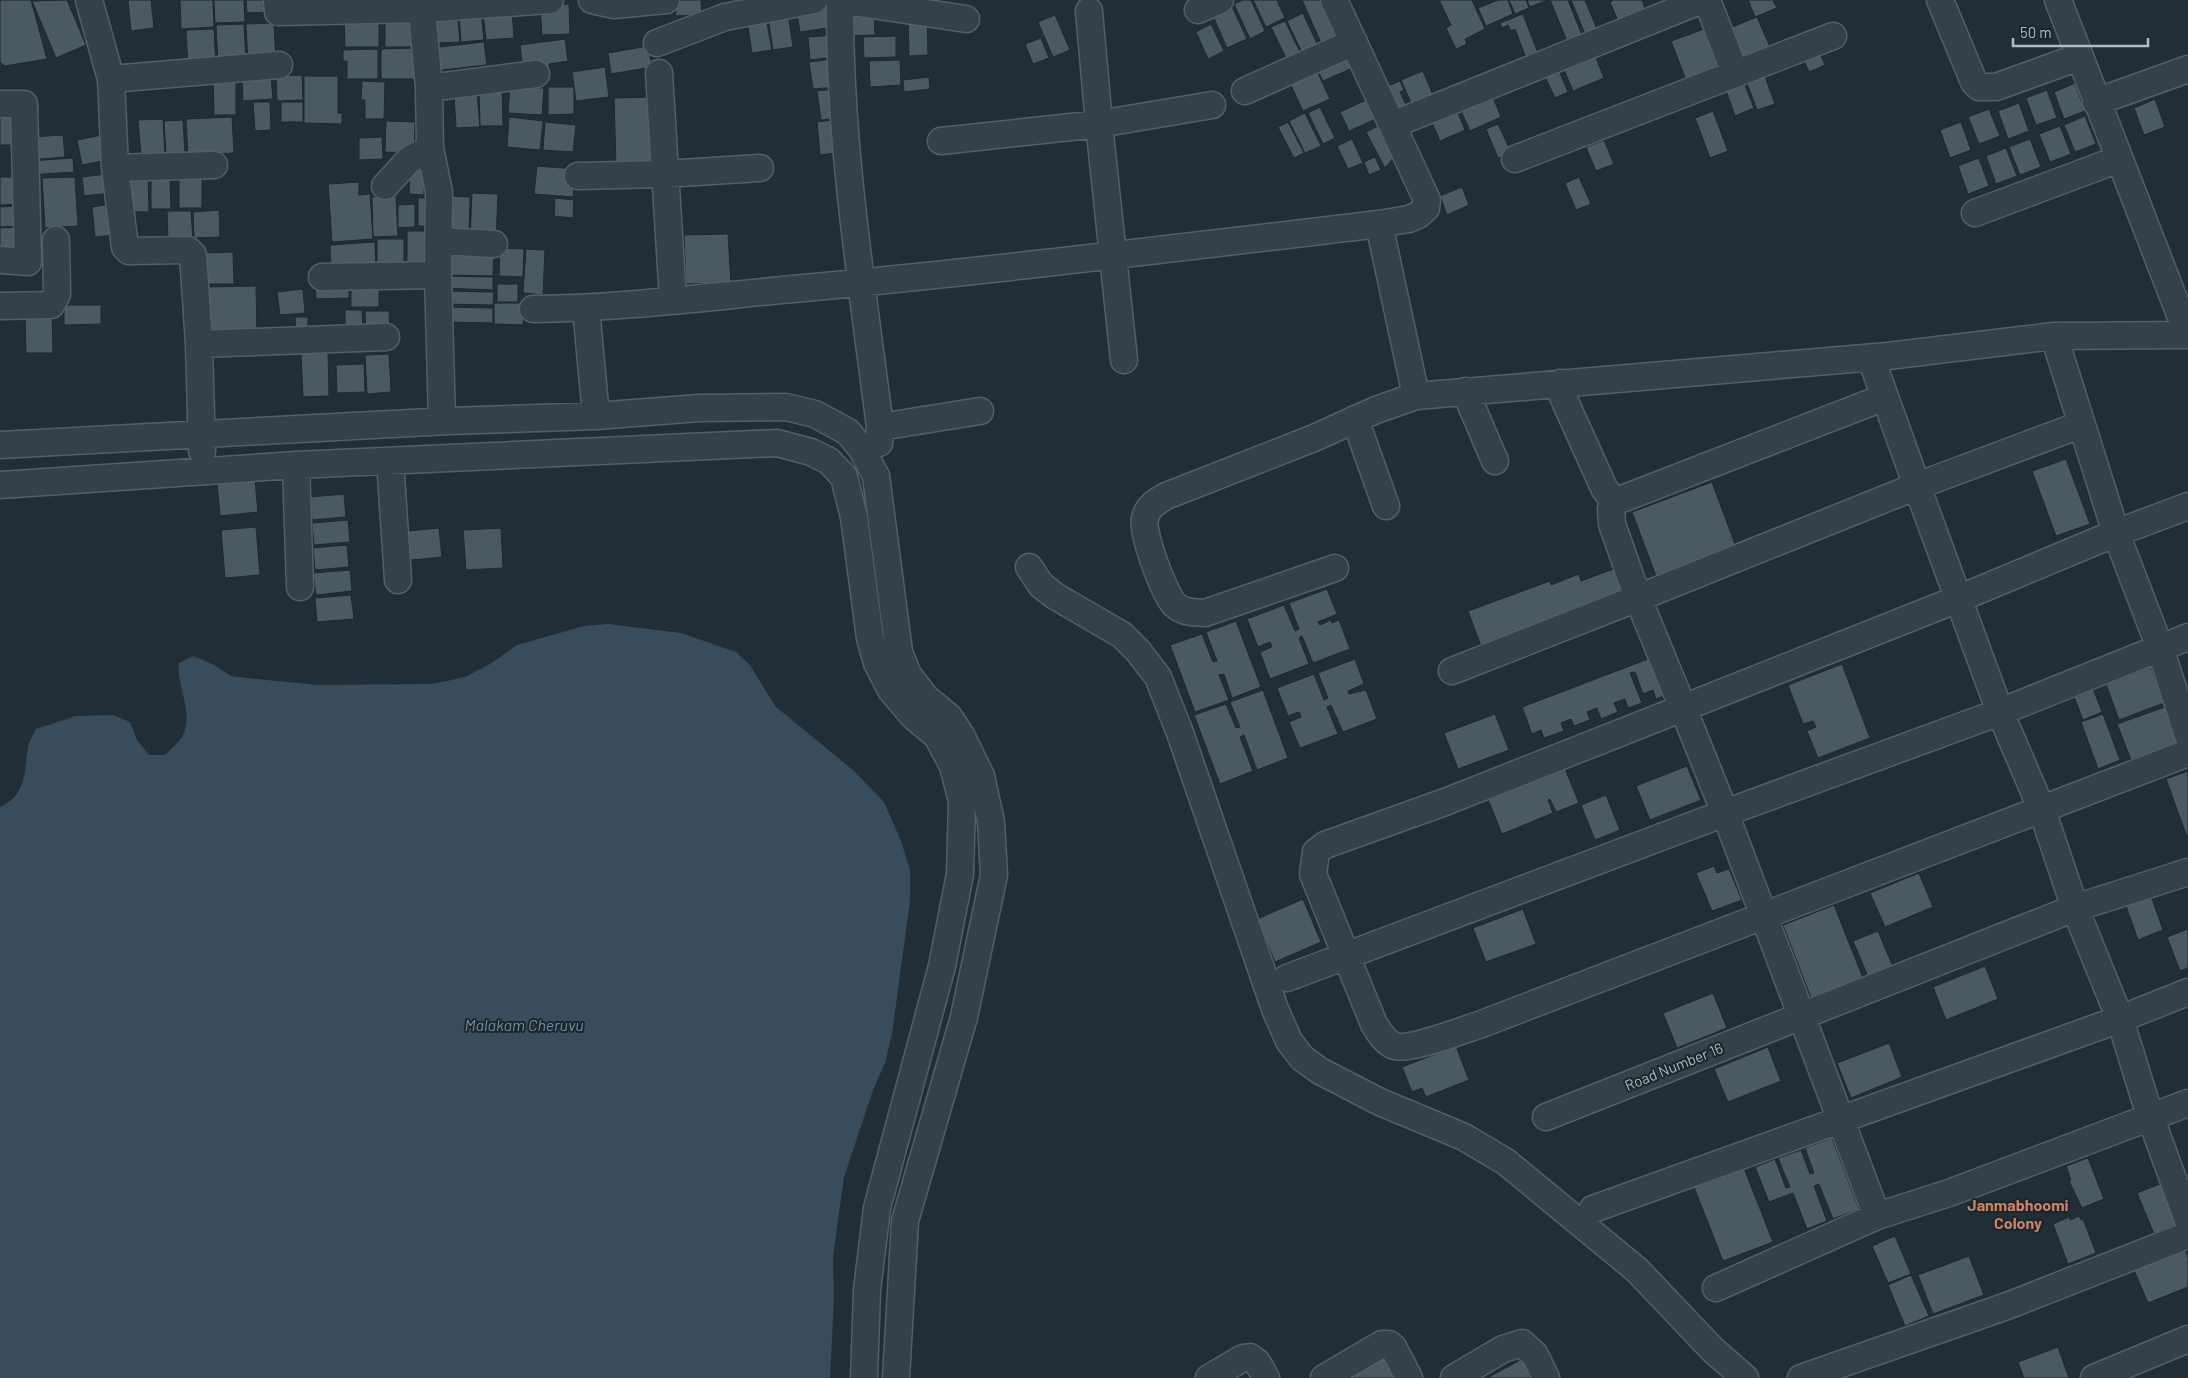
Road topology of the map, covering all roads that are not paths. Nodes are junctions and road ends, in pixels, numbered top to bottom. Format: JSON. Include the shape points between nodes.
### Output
{"nodes":[{"id":1,"x":89,"y":0,"type":"edge"},
{"id":2,"x":277,"y":0,"type":"edge"},
{"id":3,"x":550,"y":0,"type":"edge"},
{"id":4,"x":592,"y":0,"type":"edge"},
{"id":5,"x":666,"y":0,"type":"edge"},
{"id":6,"x":814,"y":0,"type":"edge"},
{"id":7,"x":840,"y":0,"type":"edge"},
{"id":8,"x":1334,"y":0,"type":"edge"},
{"id":9,"x":1702,"y":0,"type":"edge"},
{"id":10,"x":1707,"y":0,"type":"edge"},
{"id":11,"x":1940,"y":0,"type":"edge"},
{"id":12,"x":2058,"y":0,"type":"edge"},
{"id":13,"x":422,"y":4,"type":"edge"},
{"id":14,"x":1089,"y":10,"type":"dead end"},
{"id":15,"x":966,"y":19,"type":"dead end"},
{"id":16,"x":1833,"y":36,"type":"dead end"},
{"id":17,"x":1354,"y":42,"type":"junction"},
{"id":18,"x":657,"y":43,"type":"dead end"},
{"id":19,"x":2079,"y":57,"type":"junction"},
{"id":20,"x":279,"y":66,"type":"dead end"},
{"id":21,"x":2188,"y":69,"type":"edge"},
{"id":22,"x":1735,"y":72,"type":"junction"},
{"id":23,"x":659,"y":73,"type":"dead end"},
{"id":24,"x":536,"y":74,"type":"dead end"},
{"id":25,"x":111,"y":79,"type":"junction"},
{"id":26,"x":429,"y":88,"type":"junction"},
{"id":27,"x":1246,"y":91,"type":"dead end"},
{"id":28,"x":2096,"y":102,"type":"junction"},
{"id":29,"x":0,"y":104,"type":"edge"},
{"id":30,"x":1212,"y":105,"type":"dead end"},
{"id":31,"x":1099,"y":124,"type":"junction"},
{"id":32,"x":1392,"y":125,"type":"junction"},
{"id":33,"x":941,"y":141,"type":"dead end"},
{"id":34,"x":430,"y":148,"type":"junction"},
{"id":35,"x":1515,"y":159,"type":"dead end"},
{"id":36,"x":2119,"y":159,"type":"junction"},
{"id":37,"x":214,"y":165,"type":"dead end"},
{"id":38,"x":115,"y":168,"type":"junction"},
{"id":39,"x":760,"y":168,"type":"dead end"},
{"id":40,"x":664,"y":174,"type":"junction"},
{"id":41,"x":578,"y":176,"type":"dead end"},
{"id":42,"x":384,"y":186,"type":"dead end"},
{"id":43,"x":1976,"y":213,"type":"dead end"},
{"id":44,"x":1379,"y":224,"type":"junction"},
{"id":45,"x":56,"y":240,"type":"dead end"},
{"id":46,"x":438,"y":241,"type":"junction"},
{"id":47,"x":494,"y":244,"type":"dead end"},
{"id":48,"x":1113,"y":256,"type":"junction"},
{"id":49,"x":0,"y":260,"type":"edge"},
{"id":50,"x":438,"y":276,"type":"junction"},
{"id":51,"x":322,"y":277,"type":"dead end"},
{"id":52,"x":862,"y":283,"type":"junction"},
{"id":53,"x":673,"y":300,"type":"junction"},
{"id":54,"x":0,"y":306,"type":"edge"},
{"id":55,"x":586,"y":308,"type":"junction"},
{"id":56,"x":533,"y":309,"type":"dead end"},
{"id":57,"x":2054,"y":336,"type":"junction"},
{"id":58,"x":386,"y":337,"type":"dead end"},
{"id":59,"x":199,"y":344,"type":"junction"},
{"id":60,"x":1871,"y":358,"type":"junction"},
{"id":61,"x":1124,"y":360,"type":"dead end"},
{"id":62,"x":1560,"y":383,"type":"junction"},
{"id":63,"x":1465,"y":391,"type":"junction"},
{"id":64,"x":1416,"y":396,"type":"junction"},
{"id":65,"x":1885,"y":397,"type":"junction"},
{"id":66,"x":980,"y":411,"type":"dead end"},
{"id":67,"x":596,"y":416,"type":"junction"},
{"id":68,"x":1356,"y":419,"type":"junction"},
{"id":69,"x":442,"y":422,"type":"junction"},
{"id":70,"x":2080,"y":425,"type":"junction"},
{"id":71,"x":880,"y":427,"type":"junction"},
{"id":72,"x":202,"y":434,"type":"junction"},
{"id":73,"x":0,"y":445,"type":"edge"},
{"id":74,"x":390,"y":461,"type":"junction"},
{"id":75,"x":1495,"y":461,"type":"dead end"},
{"id":76,"x":296,"y":465,"type":"junction"},
{"id":77,"x":202,"y":471,"type":"junction"},
{"id":78,"x":876,"y":476,"type":"junction"},
{"id":79,"x":0,"y":485,"type":"edge"},
{"id":80,"x":1917,"y":486,"type":"junction"},
{"id":81,"x":1614,"y":502,"type":"junction"},
{"id":82,"x":1386,"y":506,"type":"dead end"},
{"id":83,"x":2188,"y":506,"type":"edge"},
{"id":84,"x":2116,"y":533,"type":"junction"},
{"id":85,"x":1029,"y":567,"type":"dead end"},
{"id":86,"x":1335,"y":568,"type":"dead end"},
{"id":87,"x":398,"y":580,"type":"dead end"},
{"id":88,"x":300,"y":587,"type":"dead end"},
{"id":89,"x":1638,"y":598,"type":"junction"},
{"id":90,"x":1958,"y":599,"type":"junction"},
{"id":91,"x":2188,"y":637,"type":"edge"},
{"id":92,"x":2160,"y":648,"type":"junction"},
{"id":93,"x":888,"y":658,"type":"junction"},
{"id":94,"x":1452,"y":671,"type":"dead end"},
{"id":95,"x":1683,"y":708,"type":"junction"},
{"id":96,"x":2000,"y":712,"type":"junction"},
{"id":97,"x":2188,"y":735,"type":"edge"},
{"id":98,"x":2188,"y":753,"type":"edge"},
{"id":99,"x":963,"y":763,"type":"junction"},
{"id":100,"x":2042,"y":810,"type":"junction"},
{"id":101,"x":1725,"y":812,"type":"junction"},
{"id":102,"x":2188,"y":872,"type":"edge"},
{"id":103,"x":2075,"y":908,"type":"junction"},
{"id":104,"x":1765,"y":916,"type":"junction"},
{"id":105,"x":1345,"y":955,"type":"junction"},
{"id":106,"x":1286,"y":978,"type":"dead end"},
{"id":107,"x":2188,"y":992,"type":"edge"},
{"id":108,"x":1802,"y":1016,"type":"junction"},
{"id":109,"x":2120,"y":1019,"type":"junction"},
{"id":110,"x":2188,"y":1103,"type":"edge"},
{"id":111,"x":2150,"y":1116,"type":"junction"},
{"id":112,"x":1546,"y":1118,"type":"dead end"},
{"id":113,"x":1839,"y":1119,"type":"junction"},
{"id":114,"x":1592,"y":1209,"type":"dead end"},
{"id":115,"x":1877,"y":1216,"type":"junction"},
{"id":116,"x":2188,"y":1220,"type":"edge"},
{"id":117,"x":2188,"y":1234,"type":"edge"},
{"id":118,"x":1716,"y":1288,"type":"dead end"},
{"id":119,"x":2188,"y":1339,"type":"edge"},
{"id":120,"x":864,"y":1378,"type":"edge"},
{"id":121,"x":896,"y":1378,"type":"edge"},
{"id":122,"x":1209,"y":1378,"type":"edge"},
{"id":123,"x":1266,"y":1378,"type":"edge"},
{"id":124,"x":1324,"y":1378,"type":"edge"},
{"id":125,"x":1409,"y":1378,"type":"edge"},
{"id":126,"x":1454,"y":1378,"type":"edge"},
{"id":127,"x":1546,"y":1378,"type":"edge"},
{"id":128,"x":1745,"y":1378,"type":"edge"},
{"id":129,"x":1800,"y":1378,"type":"edge"},
{"id":130,"x":2094,"y":1378,"type":"edge"}],
"edges":[{"from":1,"to":25,"type":"street"},
{"from":2,"to":13,"type":"street","via":[[278,12]]},
{"from":3,"to":13,"type":"street"},
{"from":4,"to":5,"type":"street","via":[[614,5]]},
{"from":6,"to":18,"type":"street","via":[[725,17]]},
{"from":7,"to":15,"type":"street"},
{"from":7,"to":52,"type":"street","via":[[846,141]]},
{"from":8,"to":17,"type":"street"},
{"from":9,"to":32,"type":"street"},
{"from":10,"to":22,"type":"street"},
{"from":11,"to":19,"type":"street","via":[[1974,82],[1979,87],[1996,87]]},
{"from":12,"to":19,"type":"street"},
{"from":13,"to":26,"type":"street"},
{"from":14,"to":31,"type":"street"},
{"from":16,"to":22,"type":"street"},
{"from":17,"to":27,"type":"street"},
{"from":17,"to":32,"type":"street"},
{"from":19,"to":28,"type":"street"},
{"from":20,"to":25,"type":"street"},
{"from":21,"to":28,"type":"street"},
{"from":22,"to":35,"type":"street"},
{"from":23,"to":40,"type":"street"},
{"from":24,"to":26,"type":"street"},
{"from":25,"to":38,"type":"street"},
{"from":26,"to":34,"type":"street"},
{"from":28,"to":36,"type":"street"},
{"from":29,"to":49,"type":"street","via":[[24,104],[28,262]]},
{"from":30,"to":31,"type":"street"},
{"from":31,"to":33,"type":"street"},
{"from":31,"to":48,"type":"street"},
{"from":32,"to":44,"type":"street","via":[[1427,200],[1426,208],[1418,215]]},
{"from":34,"to":42,"type":"street","via":[[409,160]]},
{"from":34,"to":46,"type":"street","via":[[439,192]]},
{"from":36,"to":43,"type":"street"},
{"from":36,"to":57,"type":"street","via":[[2188,335]]},
{"from":37,"to":38,"type":"street"},
{"from":38,"to":59,"type":"street","via":[[127,249],[188,250],[193,254]]},
{"from":39,"to":40,"type":"street"},
{"from":40,"to":41,"type":"street"},
{"from":40,"to":53,"type":"street"},
{"from":44,"to":48,"type":"street"},
{"from":44,"to":64,"type":"street"},
{"from":45,"to":54,"type":"street","via":[[57,294],[52,305]]},
{"from":46,"to":47,"type":"street"},
{"from":46,"to":50,"type":"street"},
{"from":48,"to":52,"type":"street"},
{"from":48,"to":61,"type":"street"},
{"from":50,"to":51,"type":"street"},
{"from":50,"to":69,"type":"street"},
{"from":52,"to":53,"type":"street"},
{"from":52,"to":71,"type":"street"},
{"from":53,"to":55,"type":"street"},
{"from":55,"to":56,"type":"street"},
{"from":55,"to":67,"type":"street"},
{"from":57,"to":60,"type":"street"},
{"from":57,"to":70,"type":"street"},
{"from":58,"to":59,"type":"street"},
{"from":59,"to":72,"type":"street"},
{"from":60,"to":62,"type":"street"},
{"from":60,"to":65,"type":"street"},
{"from":62,"to":63,"type":"street"},
{"from":62,"to":81,"type":"street","via":[[1563,397],[1604,488]]},
{"from":63,"to":64,"type":"street"},
{"from":63,"to":75,"type":"street"},
{"from":64,"to":68,"type":"street"},
{"from":65,"to":80,"type":"street"},
{"from":65,"to":81,"type":"street"},
{"from":66,"to":71,"type":"street"},
{"from":67,"to":69,"type":"street"},
{"from":67,"to":78,"type":"street","via":[[699,408],[786,407],[815,414],[848,432]]},
{"from":68,"to":82,"type":"street"},
{"from":68,"to":86,"type":"street","via":[[1166,496],[1151,505],[1144,519],[1145,534],[1168,594],[1175,605],[1186,612],[1205,613]]},
{"from":69,"to":72,"type":"street"},
{"from":70,"to":80,"type":"street"},
{"from":70,"to":84,"type":"street"},
{"from":71,"to":78,"type":"street"},
{"from":72,"to":73,"type":"street"},
{"from":72,"to":77,"type":"street"},
{"from":74,"to":76,"type":"street"},
{"from":74,"to":87,"type":"street"},
{"from":74,"to":93,"type":"street","via":[[777,443],[812,452],[829,461],[844,477],[854,517],[870,638]]},
{"from":76,"to":77,"type":"street"},
{"from":76,"to":88,"type":"street"},
{"from":77,"to":79,"type":"street"},
{"from":78,"to":93,"type":"street"},
{"from":80,"to":89,"type":"street"},
{"from":80,"to":90,"type":"street"},
{"from":81,"to":89,"type":"street","via":[[1612,524]]},
{"from":83,"to":84,"type":"street"},
{"from":84,"to":90,"type":"street"},
{"from":84,"to":92,"type":"street"},
{"from":85,"to":128,"type":"street","via":[[1041,585],[1055,596],[1122,635],[1158,677],[1275,1009],[1302,1058],[1328,1076],[1464,1137],[1506,1162],[1636,1270],[1713,1350]]},
{"from":89,"to":94,"type":"street"},
{"from":89,"to":95,"type":"street"},
{"from":90,"to":95,"type":"street"},
{"from":90,"to":96,"type":"street"},
{"from":91,"to":92,"type":"street"},
{"from":92,"to":96,"type":"street"},
{"from":92,"to":97,"type":"street"},
{"from":93,"to":99,"type":"street","via":[[949,717],[962,737]]},
{"from":95,"to":101,"type":"street"},
{"from":95,"to":105,"type":"street","via":[[1325,845],[1316,852],[1313,874]]},
{"from":96,"to":100,"type":"street"},
{"from":96,"to":101,"type":"street"},
{"from":98,"to":100,"type":"street"},
{"from":99,"to":120,"type":"street","via":[[960,874],[942,966],[877,1208],[867,1290]]},
{"from":99,"to":121,"type":"street","via":[[981,776],[991,822],[994,874],[964,1017],[906,1221]]},
{"from":100,"to":103,"type":"street"},
{"from":100,"to":104,"type":"street"},
{"from":101,"to":104,"type":"street"},
{"from":101,"to":105,"type":"street"},
{"from":102,"to":103,"type":"street","name":"Road Number 16"},
{"from":103,"to":108,"type":"street","name":"Road Number 16"},
{"from":103,"to":109,"type":"street"},
{"from":104,"to":105,"type":"street","via":[[1479,1024],[1416,1045],[1396,1047],[1383,1038],[1374,1024]]},
{"from":104,"to":108,"type":"street"},
{"from":105,"to":106,"type":"street"},
{"from":107,"to":109,"type":"street"},
{"from":108,"to":112,"type":"street","name":"Road Number 16"},
{"from":108,"to":113,"type":"street"},
{"from":109,"to":111,"type":"street"},
{"from":109,"to":113,"type":"street"},
{"from":110,"to":111,"type":"street"},
{"from":111,"to":115,"type":"street","via":[[1949,1193]]},
{"from":111,"to":116,"type":"street"},
{"from":113,"to":114,"type":"street"},
{"from":113,"to":115,"type":"street"},
{"from":115,"to":118,"type":"street"},
{"from":117,"to":129,"type":"street","via":[[2007,1306]]},
{"from":119,"to":130,"type":"street"},
{"from":122,"to":123,"type":"street","via":[[1250,1357],[1257,1362]]},
{"from":124,"to":125,"type":"street","via":[[1382,1344],[1394,1347]]},
{"from":126,"to":127,"type":"street","via":[[1503,1349],[1522,1343],[1535,1355]]}]}
